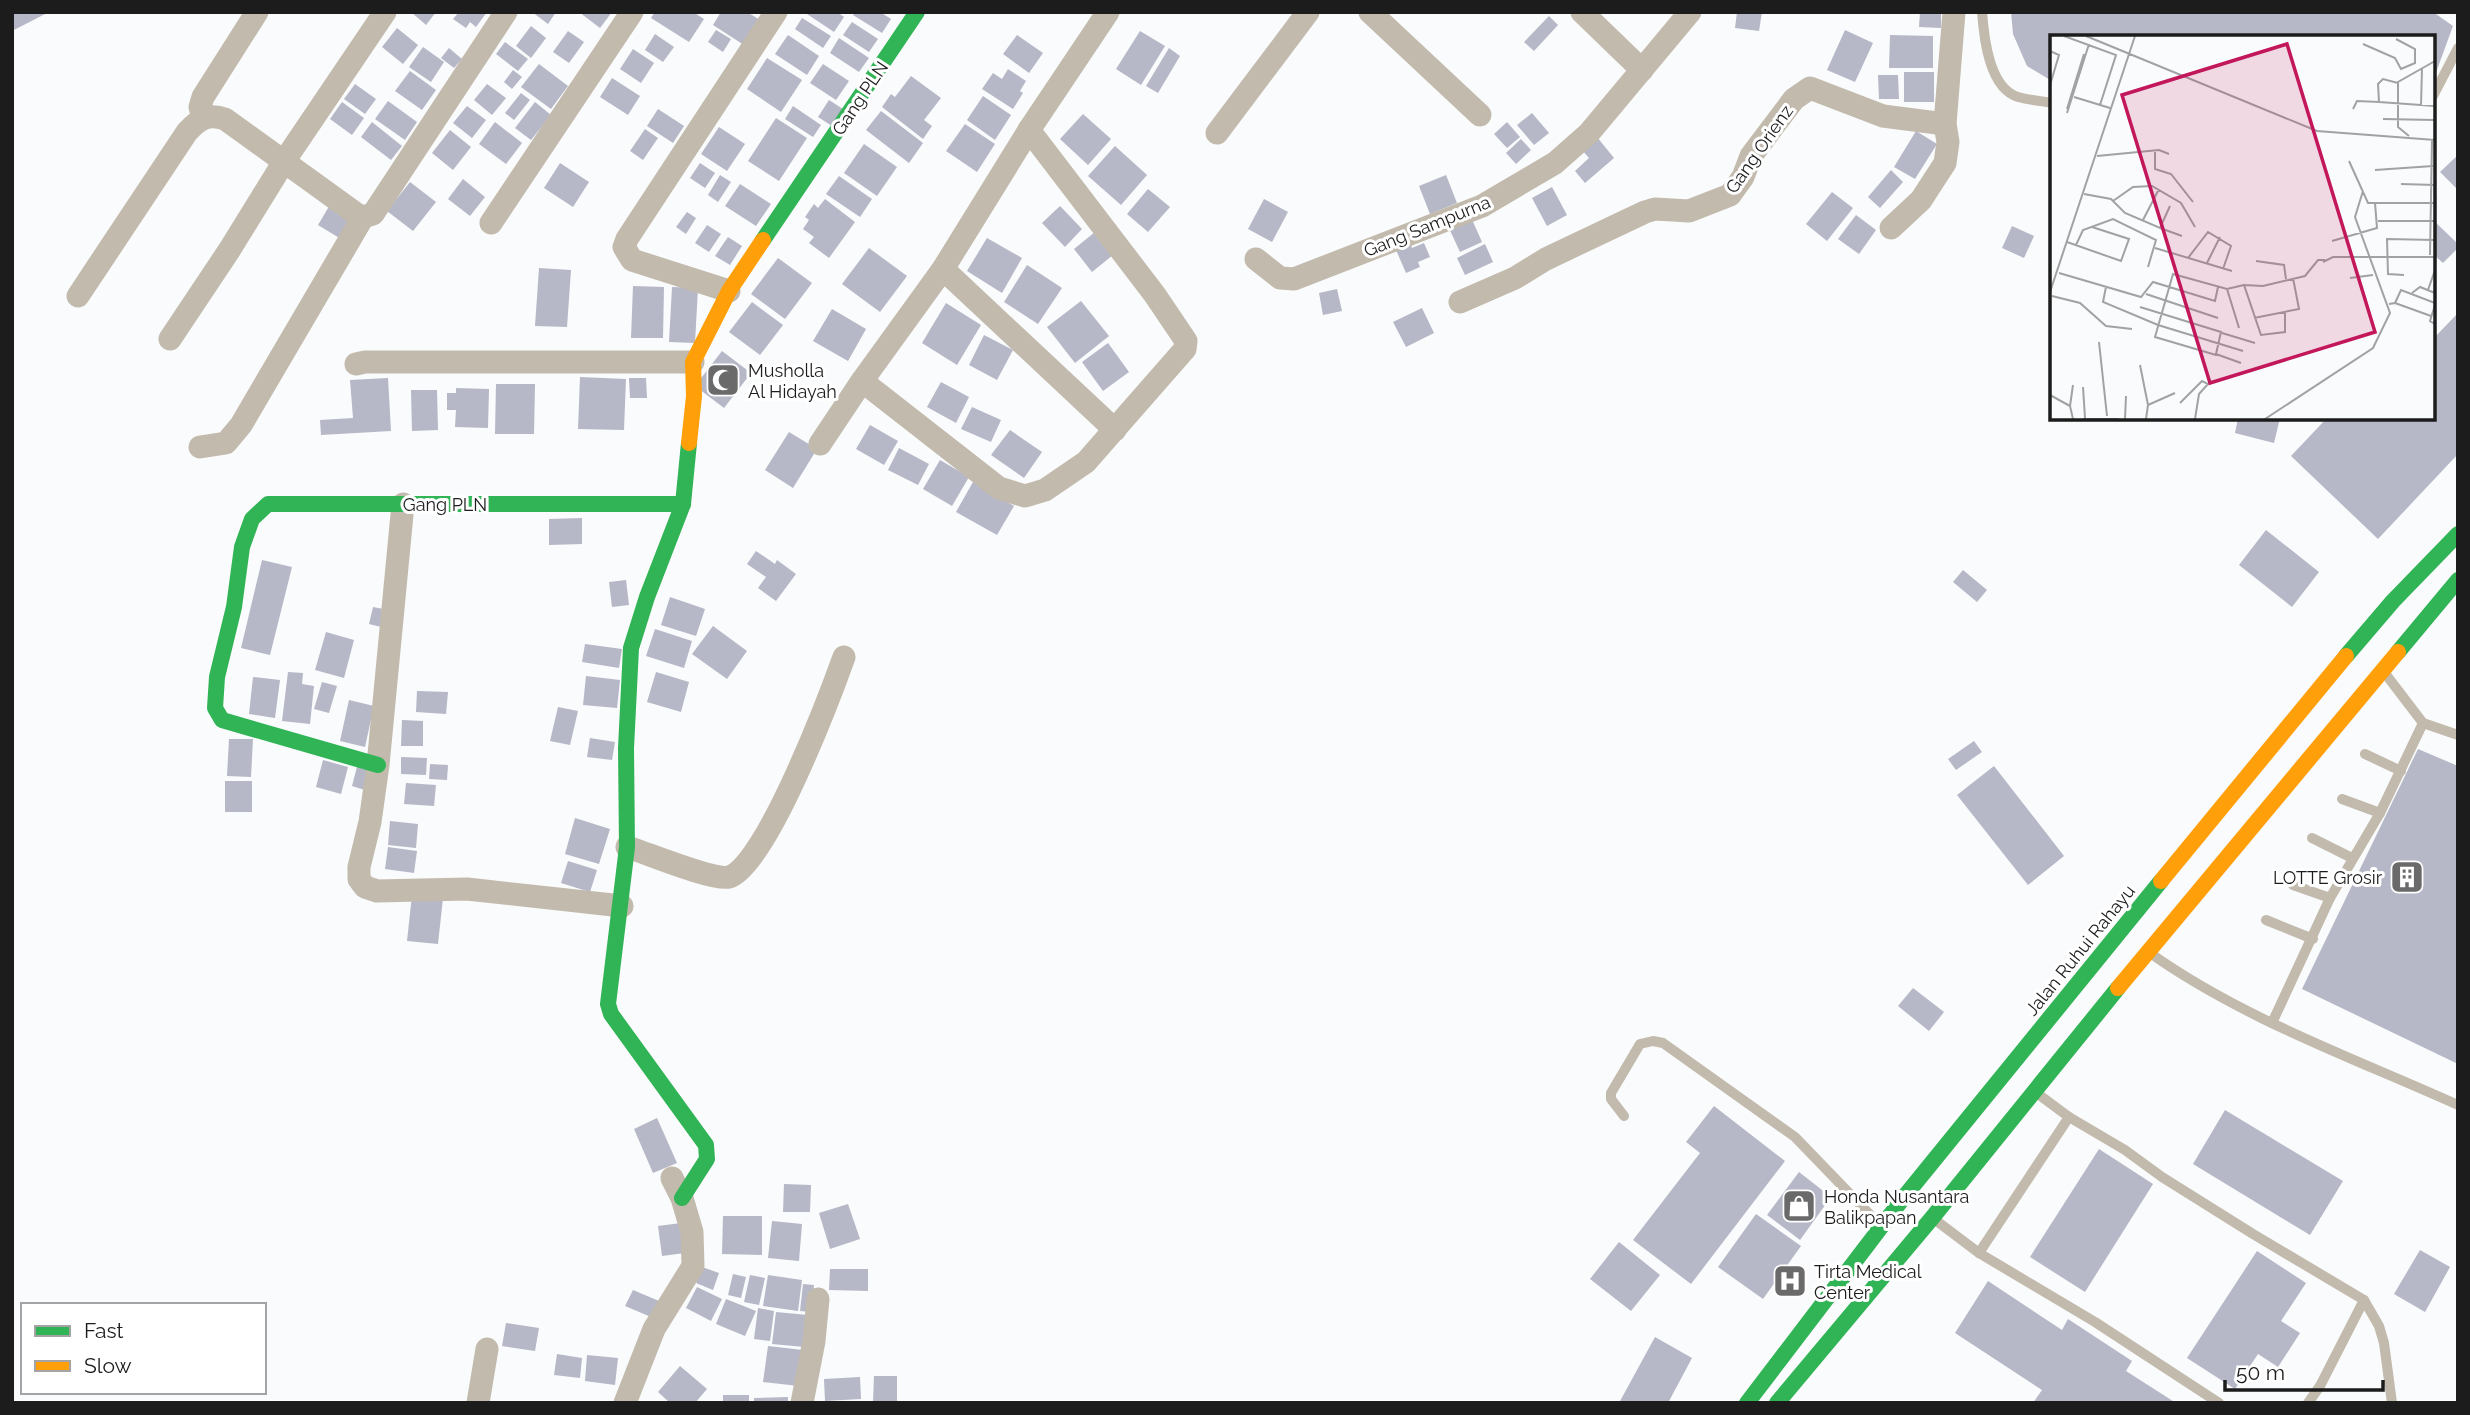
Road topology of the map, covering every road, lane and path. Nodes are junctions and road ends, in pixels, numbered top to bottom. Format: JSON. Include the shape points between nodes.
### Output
{"nodes":[{"id":1,"x":257,"y":12,"type":"edge"},
{"id":2,"x":385,"y":12,"type":"edge"},
{"id":3,"x":506,"y":12,"type":"edge"},
{"id":4,"x":632,"y":12,"type":"edge"},
{"id":5,"x":776,"y":12,"type":"edge"},
{"id":6,"x":917,"y":12,"type":"edge"},
{"id":7,"x":1108,"y":12,"type":"edge"},
{"id":8,"x":1308,"y":12,"type":"edge"},
{"id":9,"x":1370,"y":12,"type":"edge"},
{"id":10,"x":1582,"y":12,"type":"edge"},
{"id":11,"x":1690,"y":12,"type":"edge"},
{"id":12,"x":1954,"y":12,"type":"edge"},
{"id":13,"x":1982,"y":12,"type":"edge"},
{"id":14,"x":2458,"y":48,"type":"edge"},
{"id":15,"x":1642,"y":70,"type":"junction"},
{"id":16,"x":2435,"y":92,"type":"edge"},
{"id":17,"x":2050,"y":103,"type":"edge"},
{"id":18,"x":1480,"y":115,"type":"dead end"},
{"id":19,"x":203,"y":118,"type":"junction"},
{"id":20,"x":1945,"y":124,"type":"junction"},
{"id":21,"x":1029,"y":130,"type":"junction"},
{"id":22,"x":1217,"y":133,"type":"dead end"},
{"id":23,"x":285,"y":160,"type":"junction"},
{"id":24,"x":363,"y":217,"type":"junction"},
{"id":25,"x":491,"y":223,"type":"dead end"},
{"id":26,"x":1891,"y":228,"type":"dead end"},
{"id":27,"x":1256,"y":259,"type":"dead end"},
{"id":28,"x":943,"y":269,"type":"junction"},
{"id":29,"x":729,"y":291,"type":"junction"},
{"id":30,"x":78,"y":296,"type":"dead end"},
{"id":31,"x":1460,"y":302,"type":"dead end"},
{"id":32,"x":170,"y":339,"type":"dead end"},
{"id":33,"x":693,"y":362,"type":"junction"},
{"id":34,"x":356,"y":364,"type":"dead end"},
{"id":35,"x":862,"y":381,"type":"junction"},
{"id":36,"x":1115,"y":429,"type":"junction"},
{"id":37,"x":820,"y":444,"type":"dead end"},
{"id":38,"x":200,"y":447,"type":"dead end"},
{"id":39,"x":403,"y":504,"type":"junction"},
{"id":40,"x":683,"y":504,"type":"junction"},
{"id":41,"x":2458,"y":534,"type":"edge"},
{"id":42,"x":2454,"y":590,"type":"edge"},
{"id":43,"x":844,"y":657,"type":"dead end"},
{"id":44,"x":2382,"y":670,"type":"junction"},
{"id":45,"x":2423,"y":723,"type":"junction"},
{"id":46,"x":2458,"y":735,"type":"edge"},
{"id":47,"x":2365,"y":754,"type":"dead end"},
{"id":48,"x":378,"y":765,"type":"junction"},
{"id":49,"x":2401,"y":771,"type":"junction"},
{"id":50,"x":2342,"y":799,"type":"dead end"},
{"id":51,"x":2380,"y":813,"type":"junction"},
{"id":52,"x":2312,"y":838,"type":"dead end"},
{"id":53,"x":627,"y":847,"type":"junction"},
{"id":54,"x":2352,"y":858,"type":"junction"},
{"id":55,"x":2293,"y":885,"type":"dead end"},
{"id":56,"x":2330,"y":898,"type":"junction"},
{"id":57,"x":622,"y":906,"type":"junction"},
{"id":58,"x":2266,"y":920,"type":"dead end"},
{"id":59,"x":2313,"y":939,"type":"junction"},
{"id":60,"x":2148,"y":951,"type":"junction"},
{"id":61,"x":2272,"y":1023,"type":"junction"},
{"id":62,"x":2033,"y":1090,"type":"junction"},
{"id":63,"x":2458,"y":1105,"type":"edge"},
{"id":64,"x":1624,"y":1116,"type":"dead end"},
{"id":65,"x":2069,"y":1117,"type":"junction"},
{"id":66,"x":677,"y":1188,"type":"joint"},
{"id":67,"x":1918,"y":1207,"type":"junction"},
{"id":68,"x":1881,"y":1226,"type":"junction"},
{"id":69,"x":1979,"y":1253,"type":"junction"},
{"id":70,"x":817,"y":1299,"type":"dead end"},
{"id":71,"x":2364,"y":1300,"type":"junction"},
{"id":72,"x":487,"y":1349,"type":"dead end"},
{"id":73,"x":478,"y":1403,"type":"edge"},
{"id":74,"x":625,"y":1403,"type":"edge"},
{"id":75,"x":802,"y":1403,"type":"edge"},
{"id":76,"x":1747,"y":1403,"type":"edge"},
{"id":77,"x":1777,"y":1403,"type":"edge"},
{"id":78,"x":2218,"y":1403,"type":"edge"},
{"id":79,"x":2308,"y":1403,"type":"edge"},
{"id":80,"x":2392,"y":1403,"type":"edge"}],
"edges":[{"from":1,"to":19,"type":"street","via":[[203,97]]},
{"from":2,"to":23,"type":"street"},
{"from":3,"to":24,"type":"street","via":[[373,214]]},
{"from":4,"to":25,"type":"street"},
{"from":5,"to":29,"type":"street","via":[[624,247],[632,260]]},
{"from":6,"to":29,"type":"main road","name":"Gang PLN"},
{"from":7,"to":21,"type":"street"},
{"from":8,"to":22,"type":"street"},
{"from":9,"to":18,"type":"street"},
{"from":10,"to":15,"type":"street"},
{"from":11,"to":15,"type":"street","name":"Gang Sampurna"},
{"from":12,"to":20,"type":"street"},
{"from":13,"to":17,"type":"lane","via":[[1994,71],[2002,85],[2015,97]]},
{"from":14,"to":16,"type":"lane"},
{"from":15,"to":27,"type":"street","name":"Gang Sampurna","via":[[1589,133],[1555,163],[1482,206],[1294,279],[1280,278]]},
{"from":19,"to":23,"type":"street","via":[[215,115],[225,119]]},
{"from":19,"to":30,"type":"street","via":[[187,132]]},
{"from":20,"to":26,"type":"street","via":[[1948,152],[1939,176]]},
{"from":20,"to":31,"type":"street","name":"Gang Orienz","via":[[1883,116],[1810,88],[1794,99],[1751,156],[1730,195],[1689,211],[1645,212]]},
{"from":21,"to":28,"type":"street"},
{"from":21,"to":36,"type":"street","via":[[1186,341],[1182,352]]},
{"from":23,"to":24,"type":"street"},
{"from":23,"to":32,"type":"street"},
{"from":24,"to":38,"type":"street","via":[[241,425],[226,443]]},
{"from":28,"to":35,"type":"street"},
{"from":28,"to":36,"type":"street"},
{"from":29,"to":33,"type":"main road","name":"Gang PLN"},
{"from":33,"to":34,"type":"street"},
{"from":33,"to":40,"type":"main road","name":"Gang PLN"},
{"from":35,"to":36,"type":"street","via":[[999,488],[1025,496],[1045,490],[1086,463]]},
{"from":35,"to":37,"type":"street"},
{"from":39,"to":40,"type":"main road","name":"Gang PLN"},
{"from":39,"to":48,"type":"street"},
{"from":39,"to":48,"type":"main road","name":"Gang PLN","via":[[268,504],[259,511],[244,540],[234,607],[216,677],[215,708],[222,720]]},
{"from":40,"to":53,"type":"main road","via":[[631,648]]},
{"from":41,"to":67,"type":"main road","name":"Jalan Ruhui Rahayu","via":[[2336,667]]},
{"from":42,"to":44,"type":"main road","name":"Jalan Ruhui Rahayu"},
{"from":43,"to":53,"type":"street","via":[[782,806],[741,869],[729,877],[713,876]]},
{"from":44,"to":45,"type":"lane"},
{"from":44,"to":60,"type":"main road","name":"Jalan Ruhui Rahayu"},
{"from":45,"to":46,"type":"lane"},
{"from":45,"to":49,"type":"lane"},
{"from":47,"to":49,"type":"lane"},
{"from":48,"to":57,"type":"street","via":[[359,867],[365,887],[377,891],[467,889]]},
{"from":49,"to":51,"type":"lane"},
{"from":50,"to":51,"type":"lane"},
{"from":51,"to":54,"type":"lane"},
{"from":52,"to":54,"type":"lane"},
{"from":53,"to":57,"type":"main road"},
{"from":54,"to":56,"type":"lane"},
{"from":55,"to":56,"type":"lane"},
{"from":56,"to":59,"type":"lane"},
{"from":57,"to":66,"type":"main road","via":[[609,992],[611,1014],[708,1150],[707,1159]]},
{"from":58,"to":59,"type":"lane"},
{"from":59,"to":61,"type":"lane"},
{"from":60,"to":61,"type":"lane"},
{"from":60,"to":62,"type":"main road","name":"Jalan Ruhui Rahayu"},
{"from":61,"to":63,"type":"lane"},
{"from":62,"to":65,"type":"lane"},
{"from":62,"to":67,"type":"main road","name":"Jalan Ruhui Rahayu"},
{"from":64,"to":68,"type":"lane","via":[[1611,1093],[1640,1044],[1663,1043],[1794,1137]]},
{"from":65,"to":69,"type":"lane"},
{"from":65,"to":71,"type":"lane"},
{"from":66,"to":74,"type":"street","via":[[692,1232],[693,1266],[654,1329]]},
{"from":67,"to":68,"type":"main road","name":"Jalan Ruhui Rahayu"},
{"from":67,"to":69,"type":"lane"},
{"from":67,"to":77,"type":"main road","name":"Jalan Ruhui Rahayu"},
{"from":68,"to":76,"type":"main road","name":"Jalan Ruhui Rahayu"},
{"from":69,"to":78,"type":"lane"},
{"from":70,"to":75,"type":"street"},
{"from":71,"to":79,"type":"lane"},
{"from":71,"to":80,"type":"lane","via":[[2384,1343]]},
{"from":72,"to":73,"type":"street"}]}
